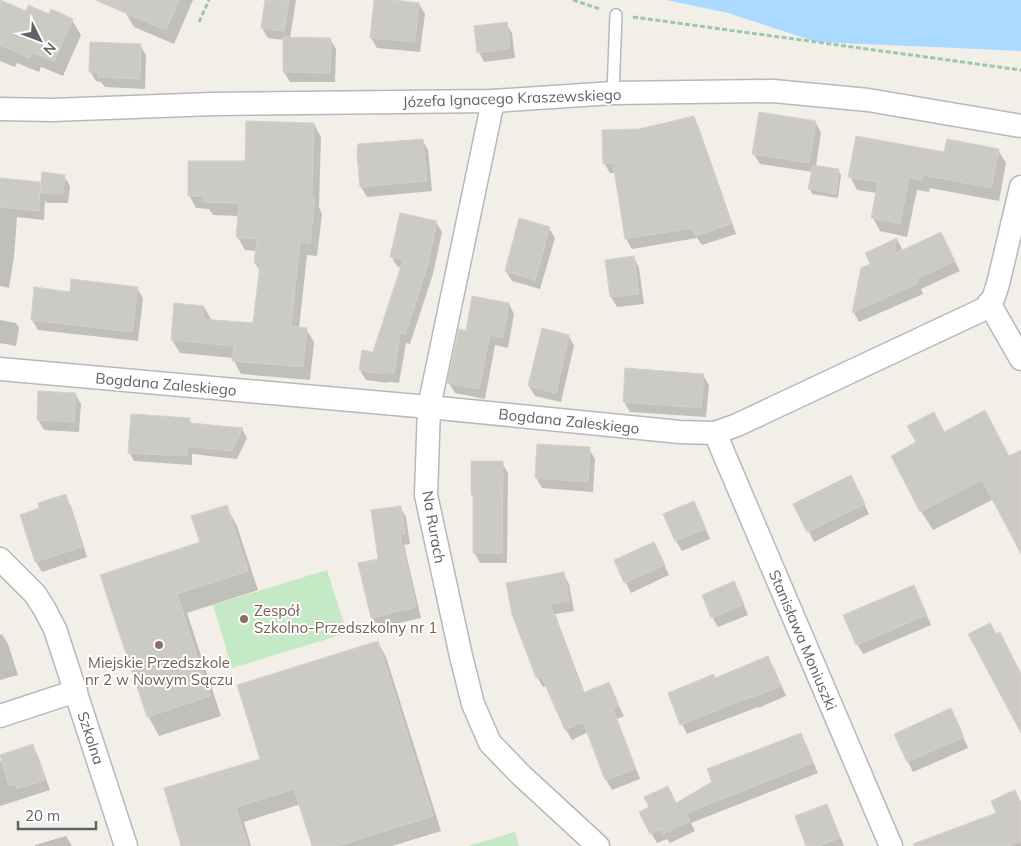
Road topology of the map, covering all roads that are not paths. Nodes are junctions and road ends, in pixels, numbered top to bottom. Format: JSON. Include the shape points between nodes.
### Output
{"nodes":[{"id":1,"x":616,"y":14,"type":"road end"},
{"id":2,"x":613,"y":93,"type":"junction"},
{"id":3,"x":494,"y":101,"type":"junction"},
{"id":4,"x":0,"y":109,"type":"edge"},
{"id":5,"x":1021,"y":126,"type":"edge"},
{"id":6,"x":1021,"y":187,"type":"edge"},
{"id":7,"x":989,"y":303,"type":"junction"},
{"id":8,"x":1021,"y":359,"type":"edge"},
{"id":9,"x":0,"y":369,"type":"edge"},
{"id":10,"x":429,"y":407,"type":"junction"},
{"id":11,"x":715,"y":433,"type":"junction"},
{"id":12,"x":0,"y":559,"type":"edge"},
{"id":13,"x":76,"y":691,"type":"junction"},
{"id":14,"x":0,"y":716,"type":"edge"},
{"id":15,"x":126,"y":846,"type":"edge"},
{"id":16,"x":598,"y":846,"type":"edge"},
{"id":17,"x":891,"y":846,"type":"edge"}],
"edges":[{"from":1,"to":2,"type":"lane"},
{"from":2,"to":3,"type":"street","name":"Józefa Ignacego Kraszewskiego"},
{"from":2,"to":5,"type":"street","name":"Józefa Ignacego Kraszewskiego","via":[[773,91],[868,100]]},
{"from":3,"to":4,"type":"street","name":"Józefa Ignacego Kraszewskiego"},
{"from":3,"to":10,"type":"street","name":"Na Rurach"},
{"from":6,"to":7,"type":"street","via":[[998,284]]},
{"from":7,"to":8,"type":"street"},
{"from":7,"to":11,"type":"street","name":"Bogdana Zaleskiego","via":[[984,309],[737,426]]},
{"from":9,"to":10,"type":"street","name":"Bogdana Zaleskiego"},
{"from":10,"to":11,"type":"street","name":"Bogdana Zaleskiego"},
{"from":10,"to":16,"type":"street","name":"Na Rurach","via":[[426,495],[473,704],[490,743]]},
{"from":11,"to":17,"type":"street","name":"Stanisława Moniuszki"},
{"from":12,"to":13,"type":"street","name":"Szkolna","via":[[35,594],[44,608],[55,629]]},
{"from":13,"to":14,"type":"street"},
{"from":13,"to":15,"type":"street","name":"Szkolna"}]}
